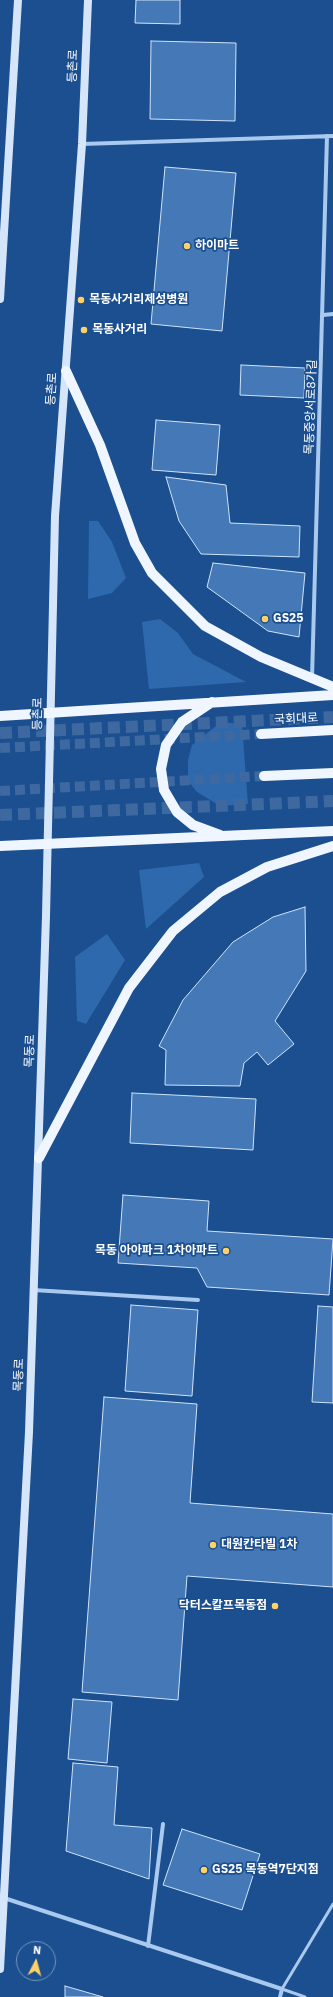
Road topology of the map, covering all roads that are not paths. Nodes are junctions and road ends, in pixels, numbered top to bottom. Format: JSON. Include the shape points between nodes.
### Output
{"nodes":[{"id":1,"x":18,"y":0,"type":"edge"},
{"id":2,"x":88,"y":0,"type":"edge"},
{"id":3,"x":327,"y":136,"type":"junction"},
{"id":4,"x":333,"y":136,"type":"edge"},
{"id":5,"x":82,"y":144,"type":"junction"},
{"id":6,"x":0,"y":299,"type":"edge"},
{"id":7,"x":333,"y":314,"type":"edge"},
{"id":8,"x":322,"y":315,"type":"junction"},
{"id":9,"x":66,"y":371,"type":"junction"},
{"id":10,"x":312,"y":678,"type":"junction"},
{"id":11,"x":333,"y":687,"type":"edge"},
{"id":12,"x":333,"y":695,"type":"edge"},
{"id":13,"x":214,"y":701,"type":"junction"},
{"id":14,"x":50,"y":712,"type":"junction"},
{"id":15,"x":0,"y":716,"type":"edge"},
{"id":16,"x":333,"y":730,"type":"edge"},
{"id":17,"x":261,"y":734,"type":"tunnel mouth"},
{"id":18,"x":333,"y":773,"type":"edge"},
{"id":19,"x":264,"y":776,"type":"tunnel mouth"},
{"id":20,"x":49,"y":781,"type":"joint"},
{"id":21,"x":333,"y":831,"type":"edge"},
{"id":22,"x":225,"y":837,"type":"junction"},
{"id":23,"x":48,"y":843,"type":"junction"},
{"id":24,"x":0,"y":846,"type":"edge"},
{"id":25,"x":333,"y":846,"type":"edge"},
{"id":26,"x":39,"y":1158,"type":"junction"},
{"id":27,"x":33,"y":1290,"type":"junction"},
{"id":28,"x":198,"y":1300,"type":"dead end"},
{"id":29,"x":163,"y":1824,"type":"dead end"},
{"id":30,"x":2,"y":1897,"type":"edge"},
{"id":31,"x":333,"y":1904,"type":"edge"},
{"id":32,"x":148,"y":1946,"type":"junction"},
{"id":33,"x":0,"y":1969,"type":"edge"},
{"id":34,"x":282,"y":1989,"type":"junction"},
{"id":35,"x":280,"y":1997,"type":"edge"},
{"id":36,"x":305,"y":1997,"type":"edge"}],
"edges":[{"from":1,"to":6,"type":"main road"},
{"from":2,"to":5,"type":"main road","name":"등촌로"},
{"from":3,"to":4,"type":"street"},
{"from":3,"to":5,"type":"street"},
{"from":3,"to":8,"type":"street","name":"목동중앙서로8가길"},
{"from":5,"to":9,"type":"main road","name":"등촌로"},
{"from":7,"to":8,"type":"street"},
{"from":8,"to":10,"type":"street","name":"목동중앙서로8가길"},
{"from":9,"to":10,"type":"main road","via":[[100,445],[135,543],[152,573],[205,626],[261,657]]},
{"from":9,"to":14,"type":"main road","name":"등촌로","via":[[56,516]]},
{"from":10,"to":11,"type":"main road"},
{"from":12,"to":13,"type":"main road"},
{"from":13,"to":14,"type":"main road"},
{"from":13,"to":22,"type":"main road","via":[[182,722],[166,745],[161,769],[164,790],[177,812],[194,825]]},
{"from":14,"to":15,"type":"main road"},
{"from":14,"to":20,"type":"main road","name":"등촌로"},
{"from":16,"to":17,"type":"main road","name":"국회대로"},
{"from":18,"to":19,"type":"main road"},
{"from":20,"to":23,"type":"main road","name":"목동로"},
{"from":21,"to":22,"type":"main road"},
{"from":22,"to":23,"type":"main road"},
{"from":23,"to":24,"type":"main road"},
{"from":23,"to":26,"type":"main road","name":"목동로"},
{"from":25,"to":26,"type":"main road","via":[[267,867],[220,892],[173,932],[129,988]]},
{"from":26,"to":27,"type":"main road","name":"목동로"},
{"from":27,"to":28,"type":"street"},
{"from":27,"to":30,"type":"main road","name":"목동로","via":[[29,1432]]},
{"from":29,"to":32,"type":"street"},
{"from":30,"to":32,"type":"street"},
{"from":30,"to":33,"type":"main road","name":"목동로"},
{"from":31,"to":34,"type":"lane"},
{"from":32,"to":34,"type":"street"},
{"from":34,"to":35,"type":"street"},
{"from":34,"to":36,"type":"lane"}]}
